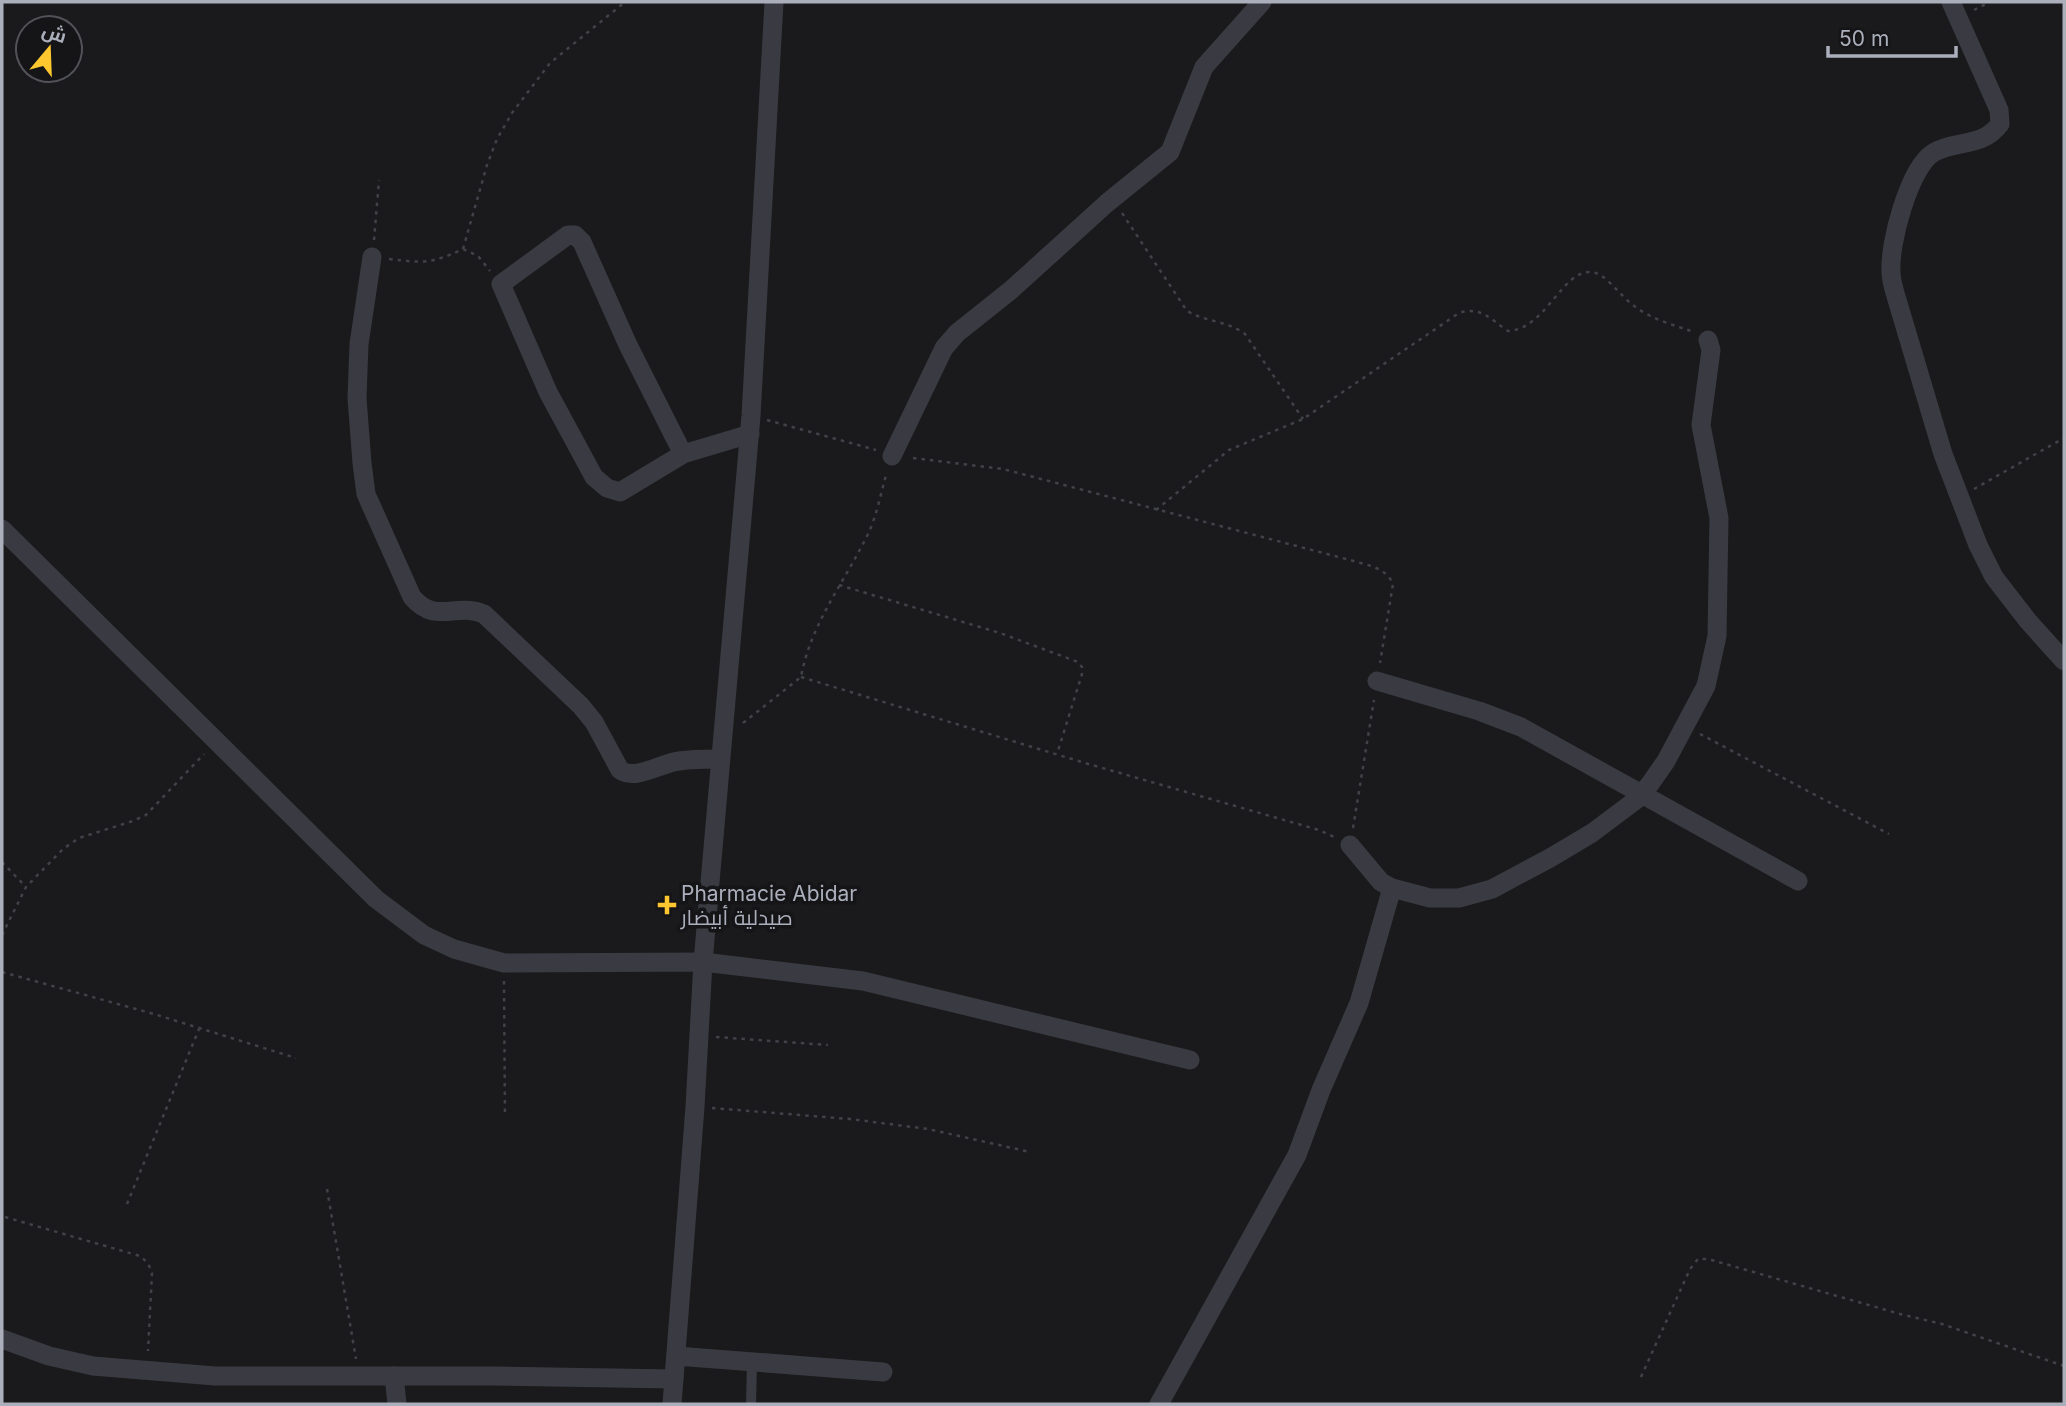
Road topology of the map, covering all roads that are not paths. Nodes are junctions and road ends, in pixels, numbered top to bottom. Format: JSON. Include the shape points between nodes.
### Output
{"nodes":[{"id":1,"x":774,"y":2,"type":"edge"},
{"id":2,"x":1262,"y":2,"type":"edge"},
{"id":3,"x":1951,"y":2,"type":"edge"},
{"id":4,"x":372,"y":257,"type":"road end"},
{"id":5,"x":1708,"y":340,"type":"road end"},
{"id":6,"x":750,"y":425,"type":"junction"},
{"id":7,"x":683,"y":454,"type":"junction"},
{"id":8,"x":892,"y":456,"type":"road end"},
{"id":9,"x":2,"y":529,"type":"edge"},
{"id":10,"x":2064,"y":661,"type":"edge"},
{"id":11,"x":1377,"y":681,"type":"road end"},
{"id":12,"x":719,"y":759,"type":"junction"},
{"id":13,"x":1642,"y":793,"type":"junction"},
{"id":14,"x":1350,"y":845,"type":"road end"},
{"id":15,"x":1798,"y":881,"type":"dead end"},
{"id":16,"x":1392,"y":888,"type":"junction"},
{"id":17,"x":703,"y":962,"type":"junction"},
{"id":18,"x":1190,"y":1059,"type":"dead end"},
{"id":19,"x":2,"y":1339,"type":"edge"},
{"id":20,"x":676,"y":1356,"type":"junction"},
{"id":21,"x":752,"y":1362,"type":"junction"},
{"id":22,"x":883,"y":1372,"type":"dead end"},
{"id":23,"x":394,"y":1376,"type":"junction"},
{"id":24,"x":674,"y":1379,"type":"junction"},
{"id":25,"x":397,"y":1404,"type":"edge"},
{"id":26,"x":672,"y":1404,"type":"edge"},
{"id":27,"x":751,"y":1404,"type":"edge"},
{"id":28,"x":1159,"y":1404,"type":"edge"}],
"edges":[{"from":1,"to":6,"type":"street"},
{"from":2,"to":8,"type":"street","via":[[1203,67],[1170,152],[951,340]]},
{"from":3,"to":10,"type":"street","via":[[2000,124],[1991,136],[1934,152],[1921,163],[1894,240],[1891,271],[1940,442],[1978,545],[1994,577]]},
{"from":4,"to":12,"type":"street","via":[[356,398],[362,463],[366,494],[412,597],[421,608],[431,611],[484,614],[580,706],[626,774],[675,761]]},
{"from":5,"to":13,"type":"street","via":[[1711,350],[1701,425],[1719,518],[1717,636],[1706,686],[1666,761]]},
{"from":6,"to":7,"type":"street"},
{"from":6,"to":12,"type":"street"},
{"from":7,"to":7,"type":"street","via":[[575,235],[568,235],[501,284],[548,392],[594,477],[620,492]]},
{"from":9,"to":17,"type":"street","via":[[376,899],[424,935],[504,963]]},
{"from":11,"to":13,"type":"street","via":[[1498,717]]},
{"from":12,"to":17,"type":"street"},
{"from":13,"to":15,"type":"street"},
{"from":13,"to":16,"type":"street","via":[[1592,833],[1492,889],[1459,898],[1430,898]]},
{"from":14,"to":16,"type":"street","via":[[1381,882]]},
{"from":16,"to":28,"type":"street","via":[[1359,1003],[1297,1155]]},
{"from":17,"to":18,"type":"street","via":[[863,981]]},
{"from":17,"to":20,"type":"street"},
{"from":19,"to":23,"type":"street","via":[[49,1356],[147,1372]]},
{"from":20,"to":21,"type":"street"},
{"from":20,"to":24,"type":"street"},
{"from":21,"to":22,"type":"street"},
{"from":21,"to":27,"type":"lane"},
{"from":23,"to":24,"type":"street"},
{"from":23,"to":25,"type":"street"},
{"from":24,"to":26,"type":"street"}]}
